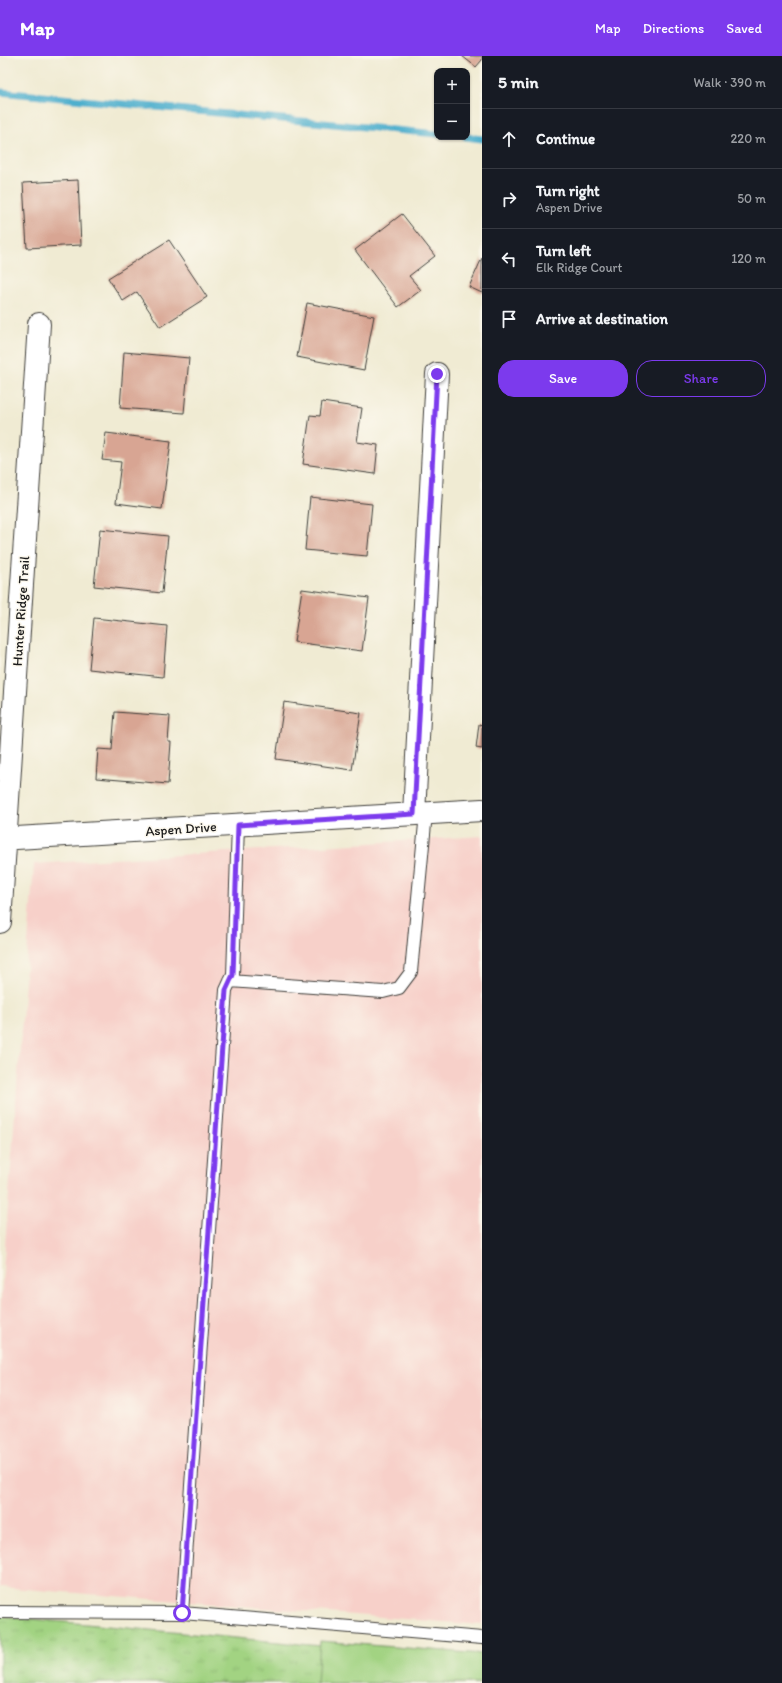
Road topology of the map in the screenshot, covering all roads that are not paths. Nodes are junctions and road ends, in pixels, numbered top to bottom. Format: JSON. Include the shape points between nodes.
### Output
{"nodes":[{"id":1,"x":39,"y":324,"type":"dead end"},
{"id":2,"x":437,"y":374,"type":"dead end"},
{"id":3,"x":482,"y":810,"type":"edge"},
{"id":4,"x":420,"y":814,"type":"junction"},
{"id":5,"x":238,"y":825,"type":"junction"},
{"id":6,"x":3,"y":840,"type":"edge"},
{"id":7,"x":0,"y":922,"type":"edge"},
{"id":8,"x":230,"y":981,"type":"junction"},
{"id":9,"x":0,"y":1612,"type":"edge"},
{"id":10,"x":182,"y":1613,"type":"junction"},
{"id":11,"x":482,"y":1638,"type":"edge"}],
"edges":[{"from":1,"to":6,"type":"street","name":"Hunter Ridge Trail"},
{"from":2,"to":4,"type":"street"},
{"from":3,"to":4,"type":"street","name":"Aspen Drive"},
{"from":4,"to":5,"type":"street","name":"Aspen Drive"},
{"from":4,"to":8,"type":"lane","via":[[411,972],[399,988],[383,992]]},
{"from":5,"to":6,"type":"street","name":"Aspen Drive"},
{"from":5,"to":8,"type":"lane","via":[[233,975]]},
{"from":6,"to":7,"type":"street","name":"Hunter Ridge Trail"},
{"from":8,"to":10,"type":"lane","via":[[226,990]]},
{"from":9,"to":10,"type":"lane"},
{"from":10,"to":11,"type":"lane"}]}
